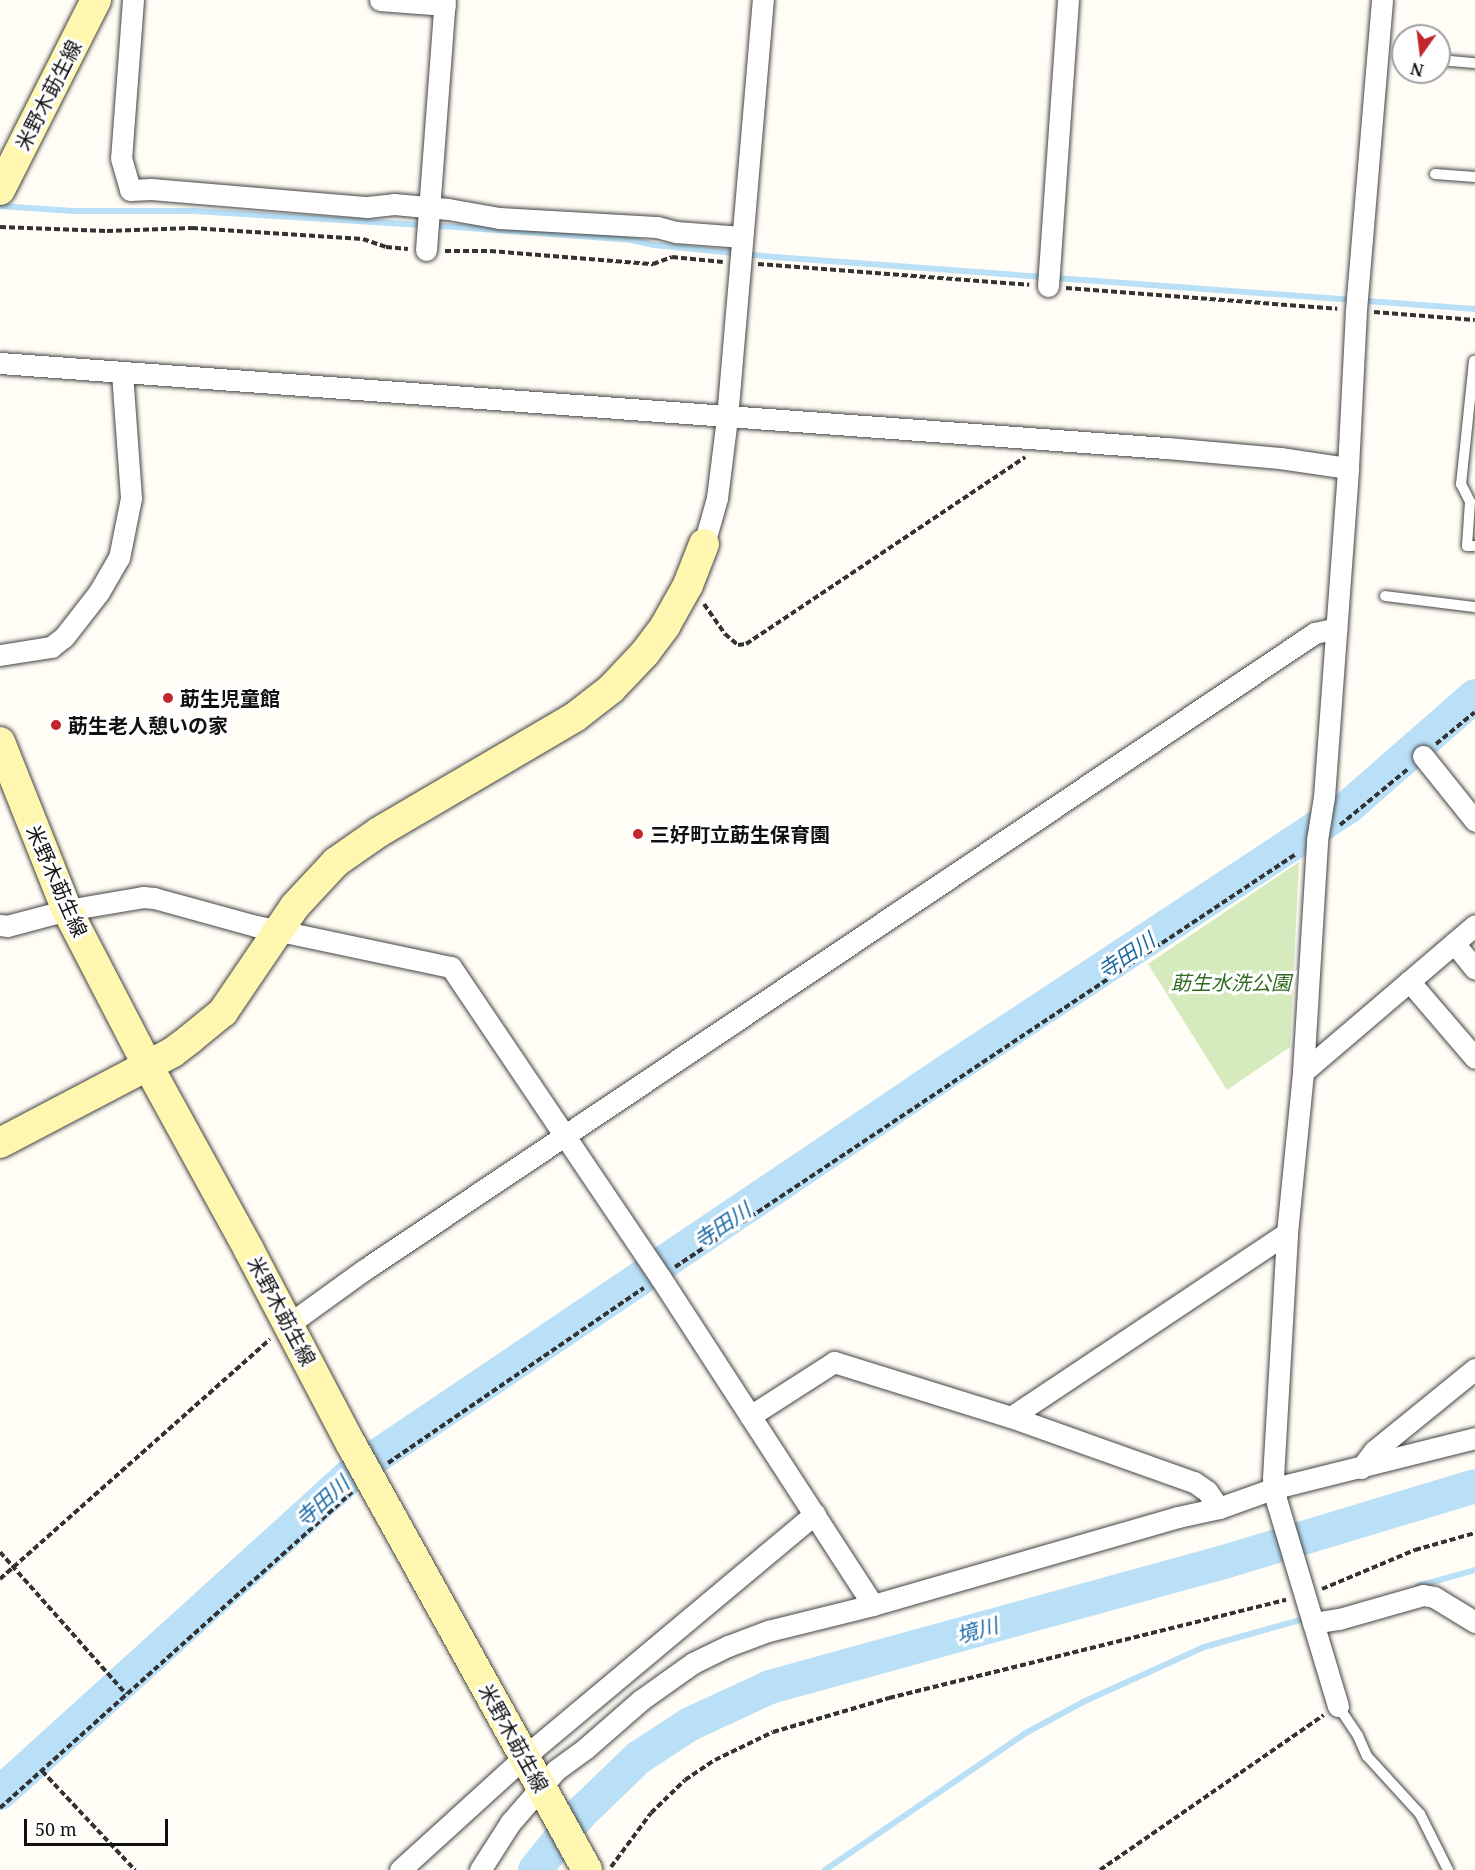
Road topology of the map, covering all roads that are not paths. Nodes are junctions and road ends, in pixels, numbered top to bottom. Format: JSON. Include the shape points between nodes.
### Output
{"nodes":[{"id":1,"x":96,"y":0,"type":"edge"},
{"id":2,"x":133,"y":0,"type":"edge"},
{"id":3,"x":380,"y":0,"type":"edge"},
{"id":4,"x":763,"y":0,"type":"edge"},
{"id":5,"x":1068,"y":0,"type":"edge"},
{"id":6,"x":1382,"y":0,"type":"edge"},
{"id":7,"x":445,"y":3,"type":"edge"},
{"id":8,"x":1451,"y":61,"type":"edge"},
{"id":9,"x":1475,"y":63,"type":"edge"},
{"id":10,"x":1435,"y":174,"type":"dead end"},
{"id":11,"x":1475,"y":177,"type":"edge"},
{"id":12,"x":0,"y":189,"type":"edge"},
{"id":13,"x":429,"y":210,"type":"junction"},
{"id":14,"x":742,"y":237,"type":"junction"},
{"id":15,"x":426,"y":248,"type":"dead end"},
{"id":16,"x":1048,"y":286,"type":"dead end"},
{"id":17,"x":1474,"y":361,"type":"edge"},
{"id":18,"x":0,"y":363,"type":"edge"},
{"id":19,"x":122,"y":373,"type":"junction"},
{"id":20,"x":727,"y":417,"type":"junction"},
{"id":21,"x":1348,"y":468,"type":"junction"},
{"id":22,"x":704,"y":544,"type":"joint"},
{"id":23,"x":1475,"y":546,"type":"edge"},
{"id":24,"x":1385,"y":596,"type":"dead end"},
{"id":25,"x":1475,"y":607,"type":"edge"},
{"id":26,"x":1336,"y":628,"type":"junction"},
{"id":27,"x":0,"y":655,"type":"edge"},
{"id":28,"x":0,"y":742,"type":"edge"},
{"id":29,"x":1423,"y":756,"type":"road end"},
{"id":30,"x":1475,"y":821,"type":"edge"},
{"id":31,"x":67,"y":910,"type":"junction"},
{"id":32,"x":0,"y":925,"type":"edge"},
{"id":33,"x":1475,"y":925,"type":"edge"},
{"id":34,"x":276,"y":931,"type":"junction"},
{"id":35,"x":1454,"y":943,"type":"junction"},
{"id":36,"x":1475,"y":969,"type":"edge"},
{"id":37,"x":1409,"y":981,"type":"junction"},
{"id":38,"x":1475,"y":1058,"type":"edge"},
{"id":39,"x":148,"y":1066,"type":"junction"},
{"id":40,"x":1303,"y":1072,"type":"junction"},
{"id":41,"x":564,"y":1138,"type":"junction"},
{"id":42,"x":0,"y":1143,"type":"edge"},
{"id":43,"x":1287,"y":1233,"type":"junction"},
{"id":44,"x":289,"y":1324,"type":"junction"},
{"id":45,"x":1475,"y":1369,"type":"edge"},
{"id":46,"x":750,"y":1416,"type":"junction"},
{"id":47,"x":1011,"y":1417,"type":"junction"},
{"id":48,"x":1475,"y":1438,"type":"edge"},
{"id":49,"x":1360,"y":1468,"type":"junction"},
{"id":50,"x":1275,"y":1493,"type":"junction"},
{"id":51,"x":1219,"y":1508,"type":"junction"},
{"id":52,"x":815,"y":1514,"type":"junction"},
{"id":53,"x":873,"y":1605,"type":"junction"},
{"id":54,"x":1475,"y":1622,"type":"edge"},
{"id":55,"x":1313,"y":1623,"type":"junction"},
{"id":56,"x":1338,"y":1706,"type":"joint"},
{"id":57,"x":524,"y":1757,"type":"junction"},
{"id":58,"x":541,"y":1787,"type":"junction"},
{"id":59,"x":400,"y":1870,"type":"edge"},
{"id":60,"x":480,"y":1870,"type":"edge"},
{"id":61,"x":587,"y":1870,"type":"edge"},
{"id":62,"x":1448,"y":1870,"type":"edge"}],
"edges":[{"from":1,"to":12,"type":"main road","name":"米野木莇生線"},
{"from":2,"to":13,"type":"street","via":[[122,158],[130,190],[367,207],[394,204]]},
{"from":3,"to":7,"type":"street"},
{"from":4,"to":14,"type":"street"},
{"from":5,"to":16,"type":"street"},
{"from":6,"to":21,"type":"street","via":[[1356,310]]},
{"from":7,"to":13,"type":"street"},
{"from":8,"to":9,"type":"lane"},
{"from":10,"to":11,"type":"lane"},
{"from":13,"to":14,"type":"street","via":[[499,218],[657,226],[676,232]]},
{"from":13,"to":15,"type":"street"},
{"from":14,"to":20,"type":"street"},
{"from":17,"to":23,"type":"lane","via":[[1461,484],[1470,502],[1467,546]]},
{"from":18,"to":19,"type":"street"},
{"from":19,"to":20,"type":"street"},
{"from":19,"to":27,"type":"street","via":[[131,498],[119,558],[99,592],[64,637],[51,647]]},
{"from":20,"to":21,"type":"street","via":[[1280,458]]},
{"from":20,"to":22,"type":"street","via":[[717,498]]},
{"from":21,"to":26,"type":"street"},
{"from":22,"to":34,"type":"main road","via":[[688,585],[665,626],[611,689],[555,730],[356,847],[315,882]]},
{"from":24,"to":25,"type":"lane"},
{"from":26,"to":40,"type":"street","via":[[1318,829]]},
{"from":26,"to":41,"type":"street","via":[[1315,633]]},
{"from":28,"to":31,"type":"main road","name":"米野木莇生線"},
{"from":29,"to":30,"type":"street"},
{"from":31,"to":32,"type":"street"},
{"from":31,"to":34,"type":"street","via":[[154,898]]},
{"from":31,"to":39,"type":"main road","name":"米野木莇生線"},
{"from":33,"to":35,"type":"street"},
{"from":34,"to":39,"type":"main road","via":[[249,977],[222,1012],[190,1040]]},
{"from":34,"to":41,"type":"street","via":[[451,968]]},
{"from":35,"to":36,"type":"street"},
{"from":35,"to":37,"type":"street"},
{"from":37,"to":38,"type":"street"},
{"from":37,"to":40,"type":"street"},
{"from":39,"to":42,"type":"main road"},
{"from":39,"to":44,"type":"main road","name":"米野木莇生線"},
{"from":40,"to":43,"type":"street"},
{"from":41,"to":44,"type":"street"},
{"from":41,"to":46,"type":"street","via":[[660,1276]]},
{"from":43,"to":47,"type":"street"},
{"from":43,"to":50,"type":"street"},
{"from":44,"to":57,"type":"main road","name":"米野木莇生線"},
{"from":45,"to":49,"type":"street","via":[[1374,1451]]},
{"from":46,"to":47,"type":"street","via":[[834,1362]]},
{"from":46,"to":52,"type":"street"},
{"from":47,"to":51,"type":"street","via":[[1194,1482],[1207,1491]]},
{"from":48,"to":49,"type":"street"},
{"from":49,"to":50,"type":"street"},
{"from":50,"to":51,"type":"street"},
{"from":50,"to":55,"type":"street"},
{"from":51,"to":53,"type":"street"},
{"from":52,"to":53,"type":"street"},
{"from":52,"to":57,"type":"street"},
{"from":53,"to":58,"type":"street","via":[[768,1631],[693,1664],[641,1700]]},
{"from":54,"to":55,"type":"street","via":[[1424,1595]]},
{"from":55,"to":56,"type":"street"},
{"from":56,"to":62,"type":"lane","via":[[1367,1756],[1420,1814]]},
{"from":57,"to":58,"type":"main road","name":"米野木莇生線"},
{"from":57,"to":59,"type":"street"},
{"from":58,"to":60,"type":"street","via":[[510,1823]]},
{"from":58,"to":61,"type":"main road","name":"米野木莇生線"}]}
